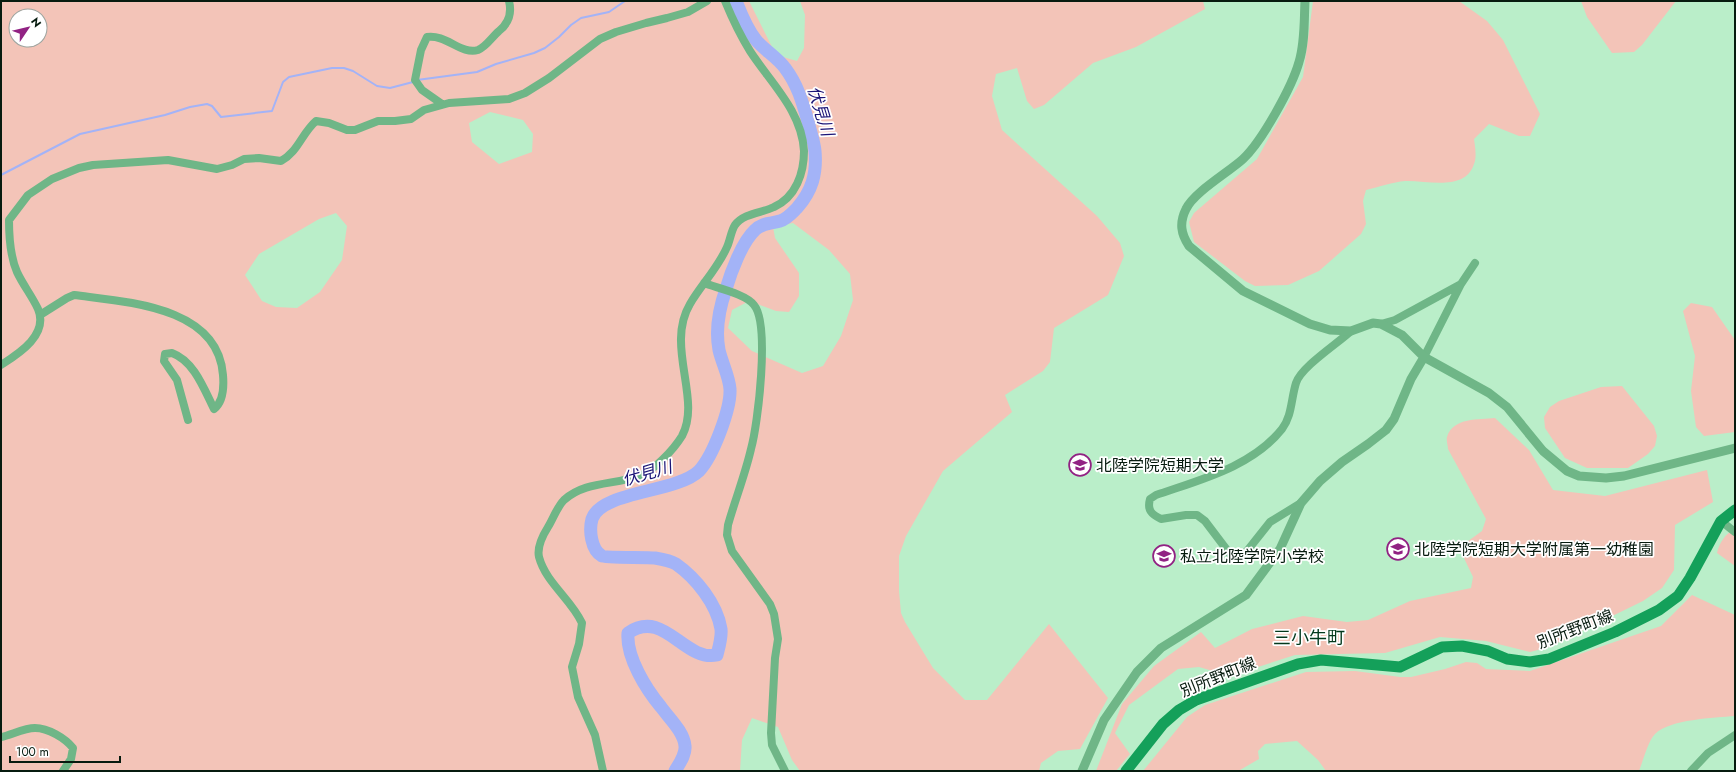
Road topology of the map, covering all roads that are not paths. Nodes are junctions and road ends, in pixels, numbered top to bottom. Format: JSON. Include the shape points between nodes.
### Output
{"nodes":[{"id":1,"x":509,"y":1,"type":"edge"},
{"id":2,"x":707,"y":1,"type":"edge"},
{"id":3,"x":725,"y":1,"type":"edge"},
{"id":4,"x":1305,"y":1,"type":"edge"},
{"id":5,"x":442,"y":104,"type":"junction"},
{"id":6,"x":1475,"y":263,"type":"dead end"},
{"id":7,"x":704,"y":283,"type":"junction"},
{"id":8,"x":1461,"y":284,"type":"junction"},
{"id":9,"x":40,"y":316,"type":"junction"},
{"id":10,"x":1381,"y":324,"type":"junction"},
{"id":11,"x":1351,"y":331,"type":"junction"},
{"id":12,"x":1424,"y":356,"type":"junction"},
{"id":13,"x":1,"y":365,"type":"edge"},
{"id":14,"x":188,"y":420,"type":"dead end"},
{"id":15,"x":1735,"y":448,"type":"edge"},
{"id":16,"x":1301,"y":503,"type":"junction"},
{"id":17,"x":1735,"y":510,"type":"edge"},
{"id":18,"x":1721,"y":521,"type":"junction"},
{"id":19,"x":1735,"y":532,"type":"edge"},
{"id":20,"x":1735,"y":735,"type":"edge"},
{"id":21,"x":1,"y":738,"type":"edge"},
{"id":22,"x":63,"y":771,"type":"edge"},
{"id":23,"x":603,"y":771,"type":"edge"},
{"id":24,"x":784,"y":771,"type":"edge"},
{"id":25,"x":1082,"y":771,"type":"edge"},
{"id":26,"x":1126,"y":771,"type":"edge"},
{"id":27,"x":1691,"y":771,"type":"edge"}],
"edges":[{"from":1,"to":5,"type":"street","via":[[510,17],[504,27],[477,50],[465,49],[436,36],[427,37],[421,50],[415,80],[422,90]]},
{"from":2,"to":5,"type":"street","via":[[688,12],[600,39],[525,93],[509,99]]},
{"from":3,"to":7,"type":"street","via":[[749,50],[799,124],[804,162],[800,179],[790,197],[774,207],[760,210],[744,218],[735,225],[727,247]]},
{"from":4,"to":11,"type":"street","via":[[1300,61],[1279,105],[1254,146],[1190,203],[1181,225],[1189,246],[1243,291],[1310,324],[1330,330]]},
{"from":5,"to":9,"type":"street","via":[[411,118],[378,121],[355,130],[316,121],[293,152],[281,161],[244,159],[218,169],[168,160],[150,160],[93,165],[52,179],[28,195],[9,220],[12,254],[17,270]]},
{"from":6,"to":8,"type":"street"},
{"from":7,"to":23,"type":"street","via":[[689,305],[683,329],[681,354],[689,409],[688,423],[681,437],[658,464],[641,476],[578,491],[563,501],[544,534],[539,549],[538,554],[543,568],[582,623],[572,667],[578,698],[595,735]]},
{"from":7,"to":24,"type":"street","via":[[742,296],[754,304],[762,335],[758,408],[752,449],[727,534],[732,551],[770,604],[774,614],[778,639],[771,733],[772,746]]},
{"from":8,"to":10,"type":"street","via":[[1395,320]]},
{"from":8,"to":12,"type":"street"},
{"from":9,"to":13,"type":"street","via":[[40,324],[28,345]]},
{"from":9,"to":14,"type":"street","via":[[74,295],[149,307],[172,313],[198,327],[212,343],[220,359],[223,391],[219,405],[214,409],[200,380],[184,360],[172,352],[165,354],[164,361],[177,380]]},
{"from":10,"to":11,"type":"street","via":[[1373,323]]},
{"from":10,"to":12,"type":"street","via":[[1402,335]]},
{"from":11,"to":16,"type":"street","via":[[1302,372],[1296,383],[1288,418],[1270,442],[1245,460],[1225,470],[1156,495],[1150,499],[1148,509],[1152,515],[1161,519],[1196,515],[1205,521],[1230,554],[1237,557],[1247,551],[1270,522]]},
{"from":12,"to":15,"type":"street","via":[[1507,407],[1543,451],[1567,471],[1579,476],[1624,476]]},
{"from":12,"to":16,"type":"street","via":[[1394,419],[1386,430],[1320,480]]},
{"from":16,"to":25,"type":"street","via":[[1280,549],[1246,595],[1161,648],[1137,672],[1104,720]]},
{"from":17,"to":18,"type":"main road","name":"別所野町線"},
{"from":18,"to":19,"type":"street"},
{"from":18,"to":26,"type":"main road","name":"別所野町線","via":[[1678,596],[1660,610],[1615,632],[1549,659],[1530,662],[1507,659],[1488,651],[1462,646],[1442,647],[1400,666],[1321,660],[1298,664],[1196,700],[1179,710],[1163,724]]},
{"from":20,"to":27,"type":"street","via":[[1708,753]]},
{"from":21,"to":22,"type":"street","via":[[34,728],[46,730],[67,741],[73,748],[71,758]]}]}
